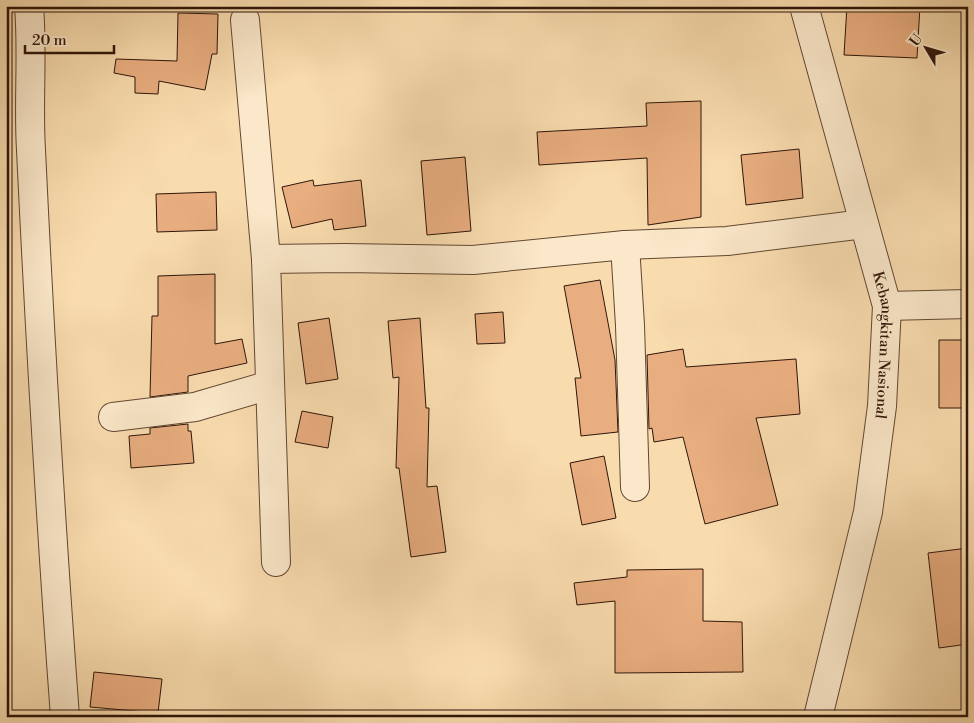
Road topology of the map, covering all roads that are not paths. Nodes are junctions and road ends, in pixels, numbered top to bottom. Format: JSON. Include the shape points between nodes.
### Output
{"nodes":[{"id":1,"x":29,"y":6,"type":"edge"},
{"id":2,"x":804,"y":6,"type":"edge"},
{"id":3,"x":245,"y":20,"type":"dead end"},
{"id":4,"x":864,"y":224,"type":"junction"},
{"id":5,"x":625,"y":245,"type":"junction"},
{"id":6,"x":266,"y":259,"type":"junction"},
{"id":7,"x":968,"y":304,"type":"edge"},
{"id":8,"x":887,"y":306,"type":"junction"},
{"id":9,"x":270,"y":385,"type":"junction"},
{"id":10,"x":113,"y":417,"type":"dead end"},
{"id":11,"x":635,"y":487,"type":"dead end"},
{"id":12,"x":276,"y":562,"type":"dead end"},
{"id":13,"x":65,"y":717,"type":"edge"},
{"id":14,"x":818,"y":717,"type":"edge"}],
"edges":[{"from":1,"to":13,"type":"street","via":[[32,176],[49,505]]},
{"from":2,"to":4,"type":"street","name":"Kebangkitan Nasional"},
{"from":3,"to":6,"type":"street"},
{"from":4,"to":5,"type":"street","via":[[727,241]]},
{"from":4,"to":8,"type":"street","name":"Kebangkitan Nasional"},
{"from":5,"to":6,"type":"street","via":[[474,260]]},
{"from":5,"to":11,"type":"street"},
{"from":6,"to":9,"type":"street"},
{"from":7,"to":8,"type":"street"},
{"from":8,"to":14,"type":"street","name":"Kebangkitan Nasional","via":[[882,406],[868,512]]},
{"from":9,"to":10,"type":"street","via":[[195,407]]},
{"from":9,"to":12,"type":"street"}]}
